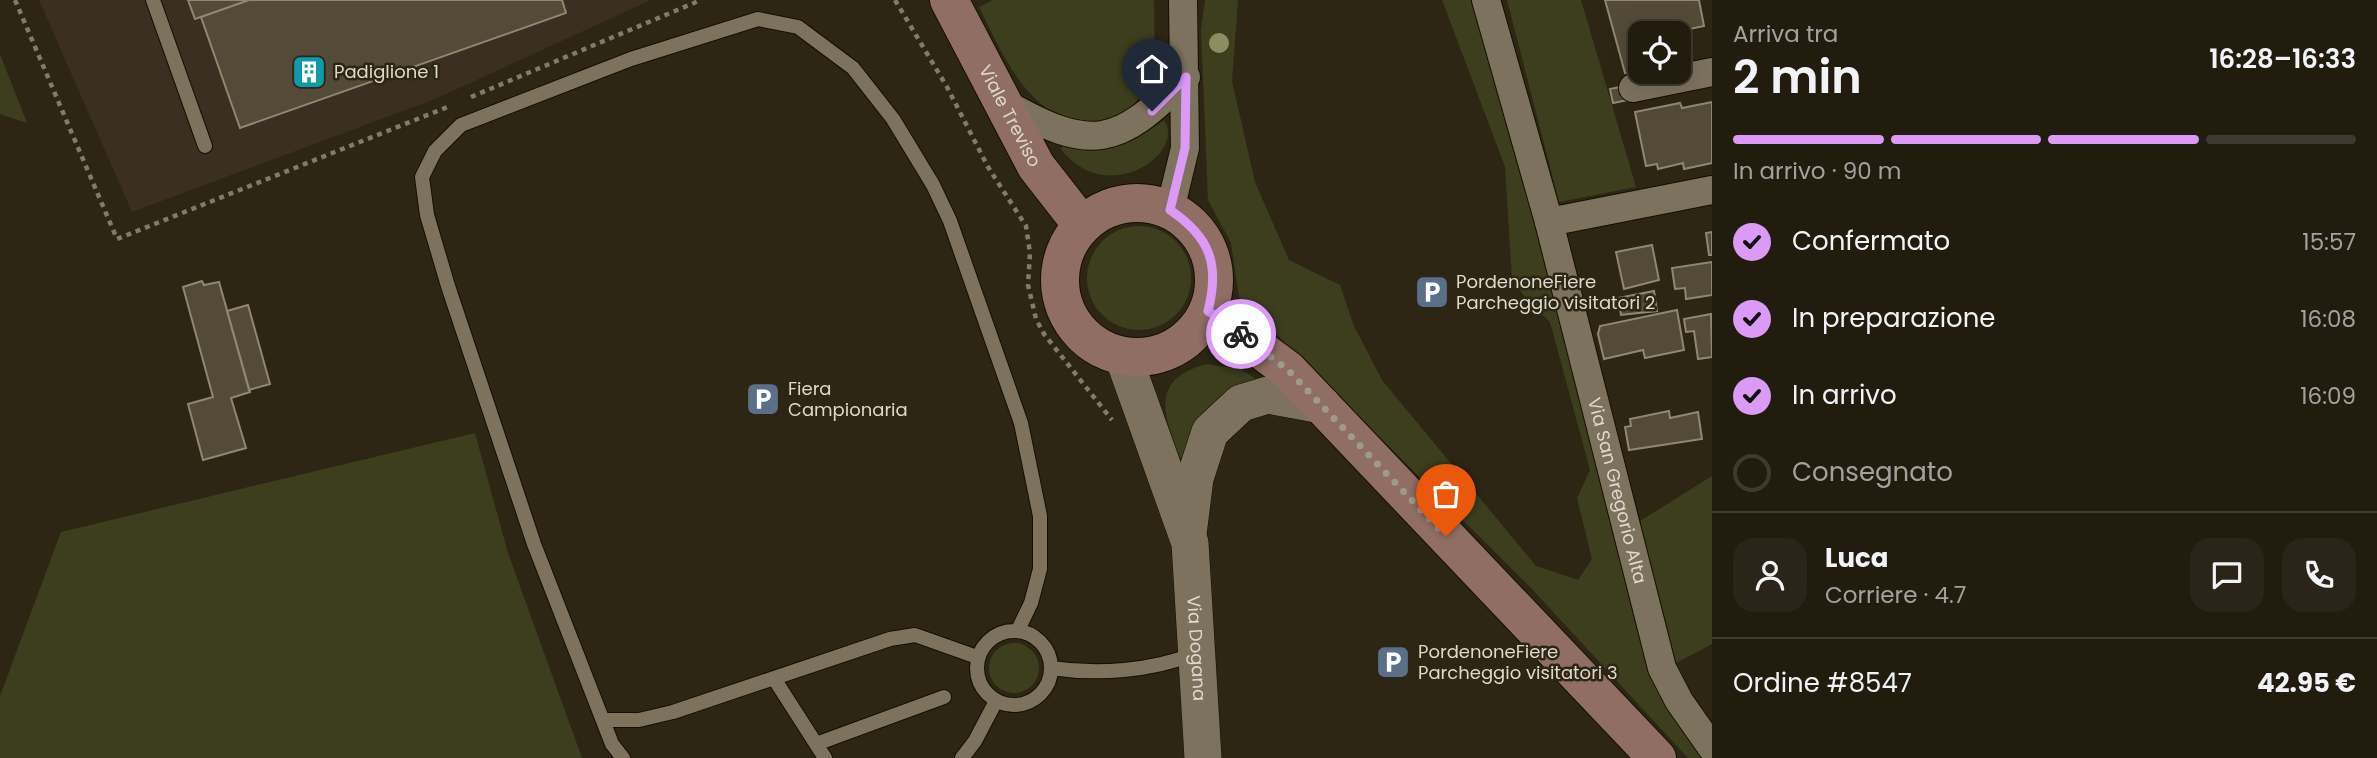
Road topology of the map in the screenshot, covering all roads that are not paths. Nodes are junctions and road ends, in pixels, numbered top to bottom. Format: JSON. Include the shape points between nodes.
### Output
{"nodes":[{"id":1,"x":153,"y":0,"type":"edge"},
{"id":2,"x":949,"y":0,"type":"edge"},
{"id":3,"x":1183,"y":0,"type":"edge"},
{"id":4,"x":1486,"y":0,"type":"edge"},
{"id":5,"x":1712,"y":72,"type":"edge"},
{"id":6,"x":1186,"y":77,"type":"junction"},
{"id":7,"x":1633,"y":88,"type":"dead end"},
{"id":8,"x":1004,"y":103,"type":"junction"},
{"id":9,"x":205,"y":146,"type":"dead end"},
{"id":10,"x":1712,"y":190,"type":"edge"},
{"id":11,"x":1170,"y":210,"type":"junction"},
{"id":12,"x":1549,"y":222,"type":"junction"},
{"id":13,"x":1082,"y":225,"type":"junction"},
{"id":14,"x":1208,"y":311,"type":"junction"},
{"id":15,"x":1123,"y":356,"type":"junction"},
{"id":16,"x":1322,"y":405,"type":"junction"},
{"id":17,"x":1188,"y":538,"type":"junction"},
{"id":18,"x":1018,"y":630,"type":"junction"},
{"id":19,"x":1198,"y":653,"type":"junction"},
{"id":20,"x":977,"y":657,"type":"junction"},
{"id":21,"x":1052,"y":667,"type":"junction"},
{"id":22,"x":775,"y":680,"type":"junction"},
{"id":23,"x":944,"y":697,"type":"dead end"},
{"id":24,"x":996,"y":701,"type":"junction"},
{"id":25,"x":603,"y":720,"type":"junction"},
{"id":26,"x":816,"y":744,"type":"junction"},
{"id":27,"x":1712,"y":748,"type":"edge"},
{"id":28,"x":623,"y":758,"type":"edge"},
{"id":29,"x":825,"y":758,"type":"edge"},
{"id":30,"x":962,"y":758,"type":"edge"},
{"id":31,"x":1203,"y":758,"type":"edge"},
{"id":32,"x":1657,"y":758,"type":"edge"}],
"edges":[{"from":1,"to":9,"type":"lane"},
{"from":2,"to":8,"type":"main road","name":"Viale Treviso"},
{"from":3,"to":6,"type":"street"},
{"from":4,"to":12,"type":"street","name":"Via San Gregorio Alta"},
{"from":5,"to":7,"type":"street"},
{"from":6,"to":8,"type":"street","via":[[1152,111],[1116,134],[1068,132]]},
{"from":6,"to":11,"type":"street","via":[[1185,148]]},
{"from":8,"to":13,"type":"main road","name":"Viale Treviso","via":[[1036,166]]},
{"from":10,"to":12,"type":"street"},
{"from":11,"to":13,"type":"main road","via":[[1148,203],[1124,203],[1101,211]]},
{"from":11,"to":14,"type":"main road","via":[[1190,223],[1205,242],[1213,264],[1214,288]]},
{"from":12,"to":27,"type":"street","name":"Via San Gregorio Alta","via":[[1662,668]]},
{"from":13,"to":15,"type":"main road","via":[[1060,267],[1060,292],[1067,315],[1081,334],[1101,349]]},
{"from":14,"to":15,"type":"main road","via":[[1194,333],[1174,349],[1149,357]]},
{"from":14,"to":16,"type":"main road","via":[[1288,370]]},
{"from":15,"to":17,"type":"street","name":"Via Dogana"},
{"from":16,"to":17,"type":"street","name":"Via Dogana","via":[[1268,395],[1241,403],[1210,432],[1195,478]]},
{"from":16,"to":32,"type":"main road"},
{"from":17,"to":19,"type":"street","name":"Via Dogana"},
{"from":18,"to":20,"type":"lane","via":[[993,636]]},
{"from":18,"to":21,"type":"lane","via":[[1038,639]]},
{"from":18,"to":25,"type":"lane","via":[[1040,569],[1040,516],[1021,423],[950,221],[893,119],[853,68],[798,27],[758,19],[631,59],[461,125],[435,151],[422,177],[427,215],[445,274],[534,544]]},
{"from":19,"to":21,"type":"lane","via":[[1168,664],[1082,672]]},
{"from":19,"to":31,"type":"street","name":"Via Dogana"},
{"from":20,"to":22,"type":"lane","via":[[915,635],[890,639]]},
{"from":20,"to":24,"type":"lane","via":[[979,682]]},
{"from":21,"to":24,"type":"lane","via":[[1045,689],[1028,703]]},
{"from":22,"to":25,"type":"lane","via":[[639,720]]},
{"from":22,"to":26,"type":"lane"},
{"from":23,"to":26,"type":"lane"},
{"from":24,"to":30,"type":"lane"},
{"from":25,"to":28,"type":"lane"},
{"from":26,"to":29,"type":"lane"}]}
